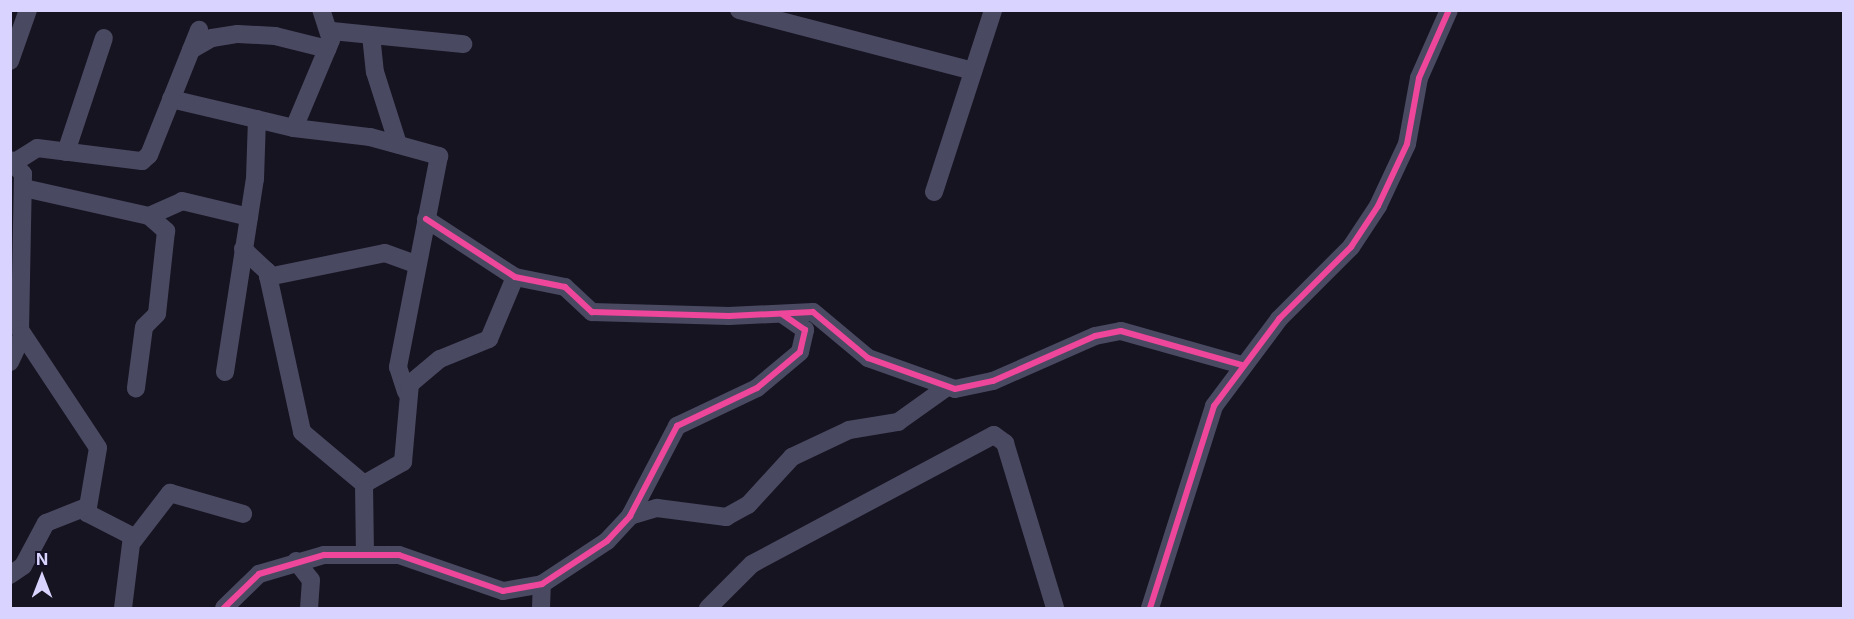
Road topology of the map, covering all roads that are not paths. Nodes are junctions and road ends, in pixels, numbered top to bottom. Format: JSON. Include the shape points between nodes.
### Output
{"nodes":[{"id":1,"x":28,"y":10,"type":"edge"},
{"id":2,"x":321,"y":10,"type":"edge"},
{"id":3,"x":740,"y":10,"type":"edge"},
{"id":4,"x":1449,"y":10,"type":"edge"},
{"id":5,"x":991,"y":11,"type":"edge"},
{"id":6,"x":199,"y":30,"type":"dead end"},
{"id":7,"x":332,"y":31,"type":"junction"},
{"id":8,"x":371,"y":35,"type":"junction"},
{"id":9,"x":104,"y":38,"type":"dead end"},
{"id":10,"x":463,"y":44,"type":"dead end"},
{"id":11,"x":327,"y":49,"type":"junction"},
{"id":12,"x":191,"y":50,"type":"junction"},
{"id":13,"x":10,"y":61,"type":"edge"},
{"id":14,"x":973,"y":71,"type":"junction"},
{"id":15,"x":171,"y":99,"type":"junction"},
{"id":16,"x":257,"y":119,"type":"junction"},
{"id":17,"x":294,"y":128,"type":"junction"},
{"id":18,"x":398,"y":144,"type":"junction"},
{"id":19,"x":66,"y":152,"type":"junction"},
{"id":20,"x":13,"y":161,"type":"edge"},
{"id":21,"x":24,"y":188,"type":"junction"},
{"id":22,"x":934,"y":192,"type":"dead end"},
{"id":23,"x":149,"y":216,"type":"junction"},
{"id":24,"x":249,"y":217,"type":"junction"},
{"id":25,"x":426,"y":219,"type":"junction"},
{"id":26,"x":243,"y":249,"type":"junction"},
{"id":27,"x":416,"y":264,"type":"junction"},
{"id":28,"x":268,"y":277,"type":"junction"},
{"id":29,"x":515,"y":277,"type":"junction"},
{"id":30,"x":782,"y":314,"type":"junction"},
{"id":31,"x":22,"y":336,"type":"junction"},
{"id":32,"x":10,"y":362,"type":"edge"},
{"id":33,"x":1242,"y":364,"type":"junction"},
{"id":34,"x":225,"y":372,"type":"dead end"},
{"id":35,"x":947,"y":387,"type":"junction"},
{"id":36,"x":136,"y":388,"type":"dead end"},
{"id":37,"x":406,"y":392,"type":"junction"},
{"id":38,"x":364,"y":484,"type":"junction"},
{"id":39,"x":84,"y":508,"type":"junction"},
{"id":40,"x":243,"y":514,"type":"dead end"},
{"id":41,"x":630,"y":516,"type":"junction"},
{"id":42,"x":133,"y":541,"type":"junction"},
{"id":43,"x":365,"y":554,"type":"junction"},
{"id":44,"x":296,"y":561,"type":"junction"},
{"id":45,"x":10,"y":575,"type":"edge"},
{"id":46,"x":542,"y":584,"type":"junction"},
{"id":47,"x":123,"y":609,"type":"edge"},
{"id":48,"x":224,"y":609,"type":"edge"},
{"id":49,"x":309,"y":609,"type":"edge"},
{"id":50,"x":541,"y":609,"type":"edge"},
{"id":51,"x":708,"y":609,"type":"edge"},
{"id":52,"x":1055,"y":609,"type":"edge"},
{"id":53,"x":1150,"y":609,"type":"edge"}],
"edges":[{"from":1,"to":13,"type":"street"},
{"from":2,"to":7,"type":"street"},
{"from":3,"to":14,"type":"street"},
{"from":4,"to":33,"type":"street","via":[[1419,78],[1407,144],[1378,206],[1351,247]]},
{"from":5,"to":14,"type":"street"},
{"from":6,"to":12,"type":"street"},
{"from":7,"to":8,"type":"street"},
{"from":7,"to":11,"type":"street"},
{"from":8,"to":10,"type":"street"},
{"from":8,"to":18,"type":"street","via":[[375,72]]},
{"from":9,"to":19,"type":"street"},
{"from":11,"to":12,"type":"street","via":[[238,34],[212,38]]},
{"from":11,"to":17,"type":"street"},
{"from":12,"to":15,"type":"street"},
{"from":14,"to":22,"type":"street"},
{"from":15,"to":16,"type":"street"},
{"from":15,"to":19,"type":"street","via":[[142,161]]},
{"from":16,"to":17,"type":"street"},
{"from":16,"to":24,"type":"street"},
{"from":17,"to":18,"type":"street"},
{"from":18,"to":25,"type":"street","via":[[434,152],[441,160]]},
{"from":19,"to":20,"type":"street","via":[[28,150]]},
{"from":20,"to":21,"type":"street","via":[[23,174]]},
{"from":21,"to":23,"type":"street"},
{"from":21,"to":31,"type":"street","via":[[18,314]]},
{"from":23,"to":24,"type":"street","via":[[182,201]]},
{"from":23,"to":36,"type":"street","via":[[165,231],[167,241],[157,314],[144,327]]},
{"from":24,"to":26,"type":"street"},
{"from":25,"to":27,"type":"street"},
{"from":25,"to":29,"type":"street"},
{"from":26,"to":28,"type":"street"},
{"from":26,"to":34,"type":"street"},
{"from":27,"to":28,"type":"street","via":[[385,253]]},
{"from":27,"to":37,"type":"street","via":[[398,367]]},
{"from":28,"to":38,"type":"street","via":[[302,432]]},
{"from":29,"to":30,"type":"street","via":[[561,285],[592,312]]},
{"from":29,"to":37,"type":"street","via":[[489,339],[440,358]]},
{"from":30,"to":35,"type":"street","via":[[819,313],[868,358]]},
{"from":30,"to":41,"type":"street","via":[[805,330],[800,352],[757,388],[677,426]]},
{"from":31,"to":32,"type":"street"},
{"from":31,"to":39,"type":"street","via":[[98,448]]},
{"from":33,"to":35,"type":"street","via":[[1121,331],[1095,336],[993,381],[963,389]]},
{"from":33,"to":53,"type":"street","via":[[1214,406]]},
{"from":35,"to":41,"type":"street","via":[[898,422],[846,431],[792,457],[748,505],[726,517],[657,508]]},
{"from":37,"to":38,"type":"street","via":[[403,462]]},
{"from":38,"to":43,"type":"street"},
{"from":39,"to":42,"type":"street","via":[[127,531]]},
{"from":39,"to":45,"type":"street","via":[[46,523],[23,566]]},
{"from":40,"to":42,"type":"street","via":[[170,493]]},
{"from":41,"to":46,"type":"street","via":[[607,541]]},
{"from":42,"to":47,"type":"street"},
{"from":43,"to":44,"type":"street"},
{"from":43,"to":46,"type":"street","via":[[399,555],[503,591]]},
{"from":44,"to":48,"type":"street","via":[[259,574]]},
{"from":44,"to":49,"type":"street","via":[[311,580]]},
{"from":46,"to":50,"type":"street"},
{"from":51,"to":52,"type":"street","via":[[757,561],[994,435],[1005,443]]}]}
